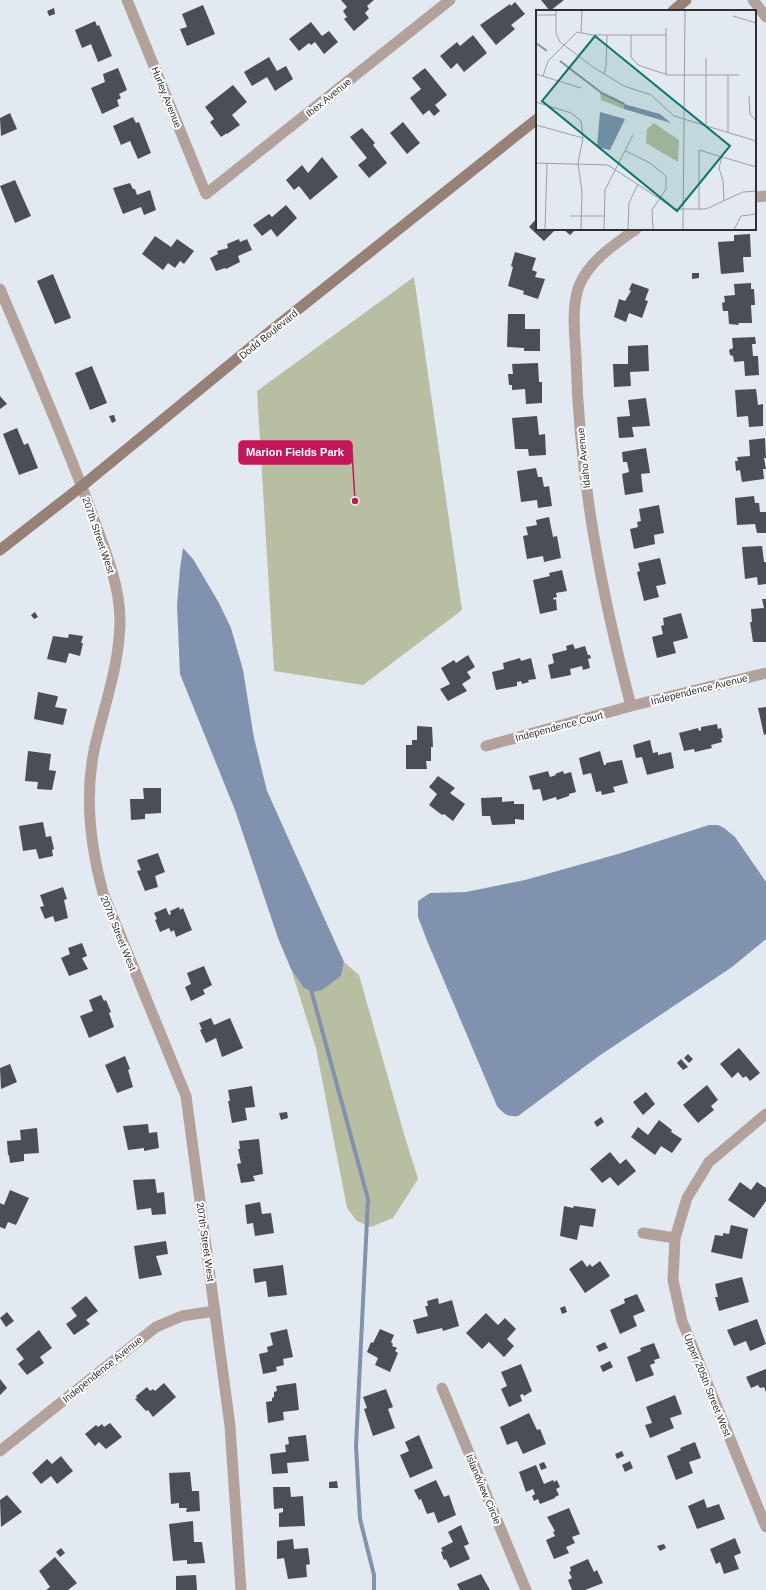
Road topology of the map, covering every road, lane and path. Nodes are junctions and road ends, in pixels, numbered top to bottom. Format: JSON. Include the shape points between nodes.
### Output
{"nodes":[{"id":1,"x":128,"y":0,"type":"edge"},
{"id":2,"x":450,"y":0,"type":"edge"},
{"id":3,"x":686,"y":0,"type":"edge"},
{"id":4,"x":753,"y":0,"type":"edge"},
{"id":5,"x":673,"y":10,"type":"edge"},
{"id":6,"x":766,"y":17,"type":"edge"},
{"id":7,"x":536,"y":120,"type":"edge"},
{"id":8,"x":206,"y":194,"type":"joint"},
{"id":9,"x":766,"y":196,"type":"edge"},
{"id":10,"x":756,"y":197,"type":"edge"},
{"id":11,"x":635,"y":230,"type":"edge"},
{"id":12,"x":0,"y":289,"type":"edge"},
{"id":13,"x":82,"y":486,"type":"junction"},
{"id":14,"x":0,"y":550,"type":"edge"},
{"id":15,"x":766,"y":673,"type":"edge"},
{"id":16,"x":632,"y":706,"type":"junction"},
{"id":17,"x":486,"y":746,"type":"dead end"},
{"id":18,"x":766,"y":1114,"type":"edge"},
{"id":19,"x":643,"y":1233,"type":"dead end"},
{"id":20,"x":675,"y":1238,"type":"junction"},
{"id":21,"x":215,"y":1311,"type":"junction"},
{"id":22,"x":442,"y":1388,"type":"dead end"},
{"id":23,"x":0,"y":1451,"type":"edge"},
{"id":24,"x":766,"y":1527,"type":"edge"},
{"id":25,"x":241,"y":1590,"type":"edge"},
{"id":26,"x":526,"y":1590,"type":"edge"}],
"edges":[{"from":1,"to":8,"type":"street","name":"Hurley Avenue"},
{"from":2,"to":8,"type":"street","name":"Ibex Avenue"},
{"from":3,"to":5,"type":"main road"},
{"from":4,"to":6,"type":"street"},
{"from":7,"to":13,"type":"main road","name":"Dodd Boulevard","via":[[267,334]]},
{"from":9,"to":10,"type":"street"},
{"from":11,"to":16,"type":"street","name":"Idaho Avenue","via":[[589,268],[579,285],[575,306],[579,420],[589,512],[605,603]]},
{"from":12,"to":13,"type":"street","name":"207th Street West"},
{"from":13,"to":14,"type":"main road","name":"Dodd Boulevard"},
{"from":13,"to":21,"type":"street","name":"207th Street West","via":[[110,563],[120,617],[115,670],[95,747],[91,773],[90,824],[96,869],[105,899],[186,1096]]},
{"from":15,"to":16,"type":"street","name":"Independence Avenue"},
{"from":16,"to":17,"type":"street","name":"Independence Court"},
{"from":18,"to":20,"type":"street","name":"Upper 205th Street West","via":[[709,1162],[687,1198]]},
{"from":19,"to":20,"type":"street"},
{"from":20,"to":24,"type":"street","name":"Upper 205th Street West","via":[[673,1280],[682,1321]]},
{"from":21,"to":23,"type":"street","name":"Independence Avenue","via":[[182,1316],[156,1327]]},
{"from":21,"to":25,"type":"street","name":"207th Street West","via":[[230,1426]]},
{"from":22,"to":26,"type":"street","name":"Islandview Circle"}]}
